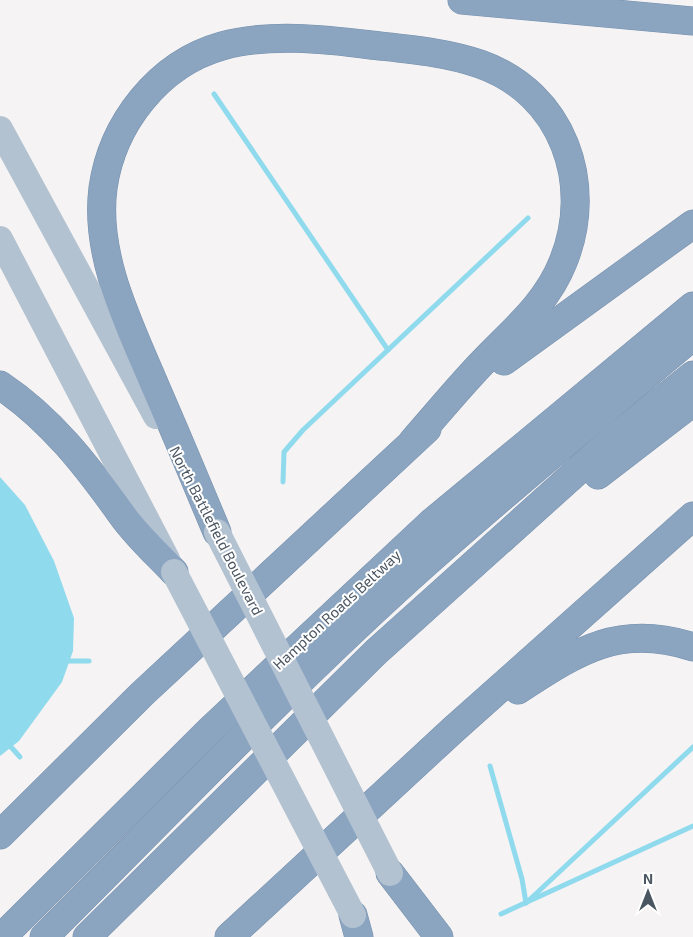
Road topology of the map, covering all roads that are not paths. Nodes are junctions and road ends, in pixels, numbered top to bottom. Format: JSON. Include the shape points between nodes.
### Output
{"nodes":[{"id":1,"x":462,"y":0,"type":"edge"},
{"id":2,"x":693,"y":21,"type":"edge"},
{"id":3,"x":0,"y":129,"type":"edge"},
{"id":4,"x":693,"y":224,"type":"edge"},
{"id":5,"x":0,"y":239,"type":"edge"},
{"id":6,"x":693,"y":306,"type":"edge"},
{"id":7,"x":693,"y":336,"type":"edge"},
{"id":8,"x":693,"y":375,"type":"edge"},
{"id":9,"x":0,"y":385,"type":"edge"},
{"id":10,"x":693,"y":402,"type":"edge"},
{"id":11,"x":413,"y":441,"type":"junction"},
{"id":12,"x":693,"y":516,"type":"edge"},
{"id":13,"x":217,"y":532,"type":"junction"},
{"id":14,"x":174,"y":572,"type":"junction"},
{"id":15,"x":693,"y":647,"type":"edge"},
{"id":16,"x":142,"y":694,"type":"junction"},
{"id":17,"x":454,"y":729,"type":"junction"},
{"id":18,"x":0,"y":808,"type":"edge"},
{"id":19,"x":0,"y":834,"type":"edge"},
{"id":20,"x":390,"y":872,"type":"junction"},
{"id":21,"x":359,"y":930,"type":"edge"},
{"id":22,"x":2,"y":937,"type":"edge"},
{"id":23,"x":44,"y":937,"type":"edge"},
{"id":24,"x":88,"y":937,"type":"edge"},
{"id":25,"x":111,"y":937,"type":"edge"},
{"id":26,"x":229,"y":937,"type":"edge"},
{"id":27,"x":425,"y":937,"type":"edge"},
{"id":28,"x":439,"y":937,"type":"edge"}],
"edges":[{"from":1,"to":2,"type":"highway"},
{"from":3,"to":13,"type":"main road","name":"North Battlefield Boulevard"},
{"from":4,"to":11,"type":"highway","via":[[508,358]]},
{"from":5,"to":14,"type":"main road"},
{"from":6,"to":22,"type":"highway","name":"Hampton Roads Beltway","via":[[431,523],[211,729]]},
{"from":7,"to":23,"type":"highway","via":[[424,565],[335,648]]},
{"from":8,"to":24,"type":"highway","via":[[612,440],[376,652]]},
{"from":9,"to":14,"type":"highway","via":[[40,416],[76,452],[123,516]]},
{"from":10,"to":25,"type":"highway","via":[[556,507],[363,686]]},
{"from":11,"to":13,"type":"highway","via":[[482,363],[531,314],[562,265],[572,237],[576,186],[572,165],[557,128],[538,104],[506,77],[482,65],[432,53],[354,43],[281,40],[248,41],[196,56],[171,71],[151,89],[123,126],[107,170],[102,214],[104,241],[119,298]]},
{"from":11,"to":16,"type":"highway"},
{"from":12,"to":17,"type":"highway"},
{"from":13,"to":20,"type":"main road","name":"North Battlefield Boulevard","bridge":true},
{"from":14,"to":21,"type":"main road","bridge":true},
{"from":15,"to":17,"type":"highway","via":[[668,639],[638,636],[605,642],[565,660]]},
{"from":16,"to":18,"type":"highway","via":[[58,758]]},
{"from":16,"to":19,"type":"highway"},
{"from":17,"to":26,"type":"highway"},
{"from":20,"to":27,"type":"main road","name":"North Battlefield Boulevard"},
{"from":20,"to":28,"type":"highway"}]}
